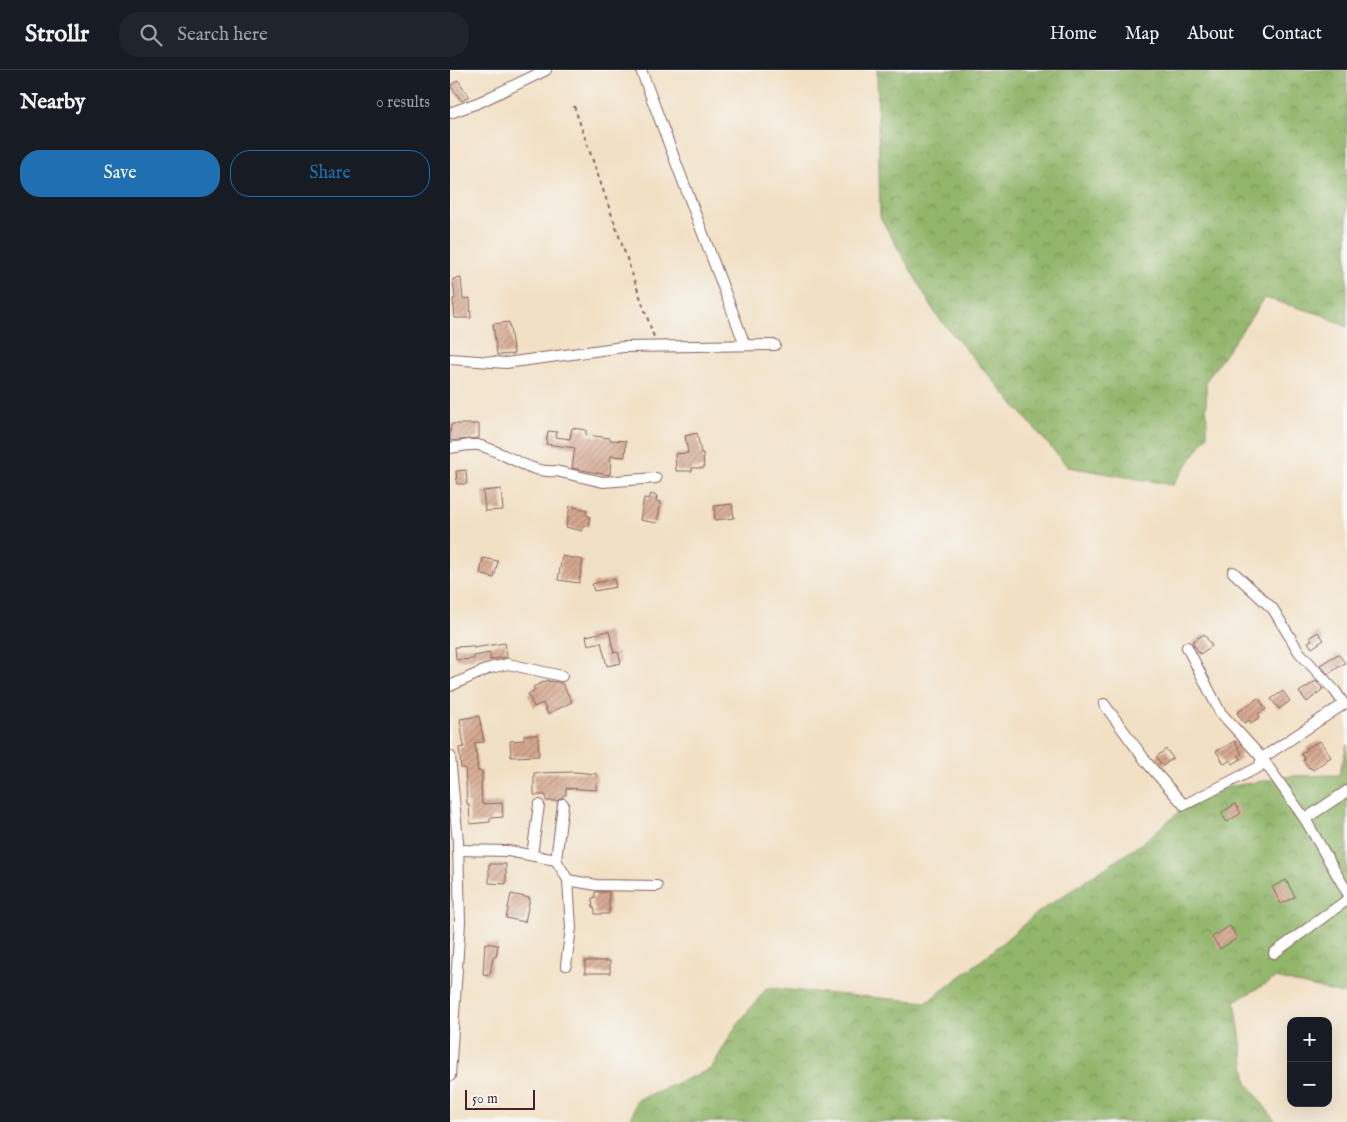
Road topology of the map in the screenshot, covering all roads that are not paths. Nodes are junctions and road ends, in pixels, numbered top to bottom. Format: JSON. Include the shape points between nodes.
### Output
{"nodes":[{"id":1,"x":545,"y":70,"type":"edge"},
{"id":2,"x":641,"y":70,"type":"edge"},
{"id":3,"x":450,"y":113,"type":"edge"},
{"id":4,"x":774,"y":344,"type":"dead end"},
{"id":5,"x":745,"y":345,"type":"junction"},
{"id":6,"x":450,"y":359,"type":"edge"},
{"id":7,"x":450,"y":448,"type":"edge"},
{"id":8,"x":656,"y":478,"type":"dead end"},
{"id":9,"x":1232,"y":572,"type":"dead end"},
{"id":10,"x":1187,"y":647,"type":"dead end"},
{"id":11,"x":562,"y":676,"type":"dead end"},
{"id":12,"x":450,"y":686,"type":"edge"},
{"id":13,"x":1345,"y":703,"type":"edge"},
{"id":14,"x":1104,"y":704,"type":"dead end"},
{"id":15,"x":450,"y":756,"type":"edge"},
{"id":16,"x":1262,"y":758,"type":"junction"},
{"id":17,"x":1347,"y":791,"type":"edge"},
{"id":18,"x":563,"y":804,"type":"dead end"},
{"id":19,"x":539,"y":805,"type":"dead end"},
{"id":20,"x":1305,"y":818,"type":"junction"},
{"id":21,"x":455,"y":845,"type":"edge"},
{"id":22,"x":532,"y":856,"type":"junction"},
{"id":23,"x":556,"y":860,"type":"junction"},
{"id":24,"x":568,"y":880,"type":"junction"},
{"id":25,"x":658,"y":886,"type":"dead end"},
{"id":26,"x":1347,"y":892,"type":"edge"},
{"id":27,"x":455,"y":896,"type":"edge"},
{"id":28,"x":1347,"y":900,"type":"edge"},
{"id":29,"x":1274,"y":953,"type":"dead end"},
{"id":30,"x":566,"y":965,"type":"dead end"},
{"id":31,"x":453,"y":1011,"type":"edge"},
{"id":32,"x":451,"y":1062,"type":"edge"},
{"id":33,"x":450,"y":1076,"type":"edge"}],
"edges":[{"from":1,"to":3,"type":"street"},
{"from":2,"to":5,"type":"street"},
{"from":4,"to":5,"type":"street"},
{"from":5,"to":6,"type":"street","via":[[623,347],[506,363]]},
{"from":7,"to":8,"type":"street","via":[[477,445],[533,468],[603,482]]},
{"from":9,"to":13,"type":"street","via":[[1273,609],[1299,652]]},
{"from":10,"to":16,"type":"street","via":[[1220,712]]},
{"from":11,"to":12,"type":"street","via":[[508,664],[490,668]]},
{"from":13,"to":16,"type":"street"},
{"from":14,"to":16,"type":"street","via":[[1184,806],[1259,767]]},
{"from":15,"to":21,"type":"street"},
{"from":16,"to":20,"type":"street"},
{"from":17,"to":20,"type":"street"},
{"from":18,"to":23,"type":"street"},
{"from":19,"to":22,"type":"street"},
{"from":20,"to":26,"type":"street"},
{"from":21,"to":22,"type":"street"},
{"from":21,"to":27,"type":"street"},
{"from":22,"to":23,"type":"street"},
{"from":23,"to":24,"type":"street"},
{"from":24,"to":25,"type":"street","via":[[596,885]]},
{"from":24,"to":30,"type":"street","via":[[571,928]]},
{"from":27,"to":31,"type":"street"},
{"from":28,"to":29,"type":"street"},
{"from":31,"to":32,"type":"street"},
{"from":32,"to":33,"type":"street"}]}
